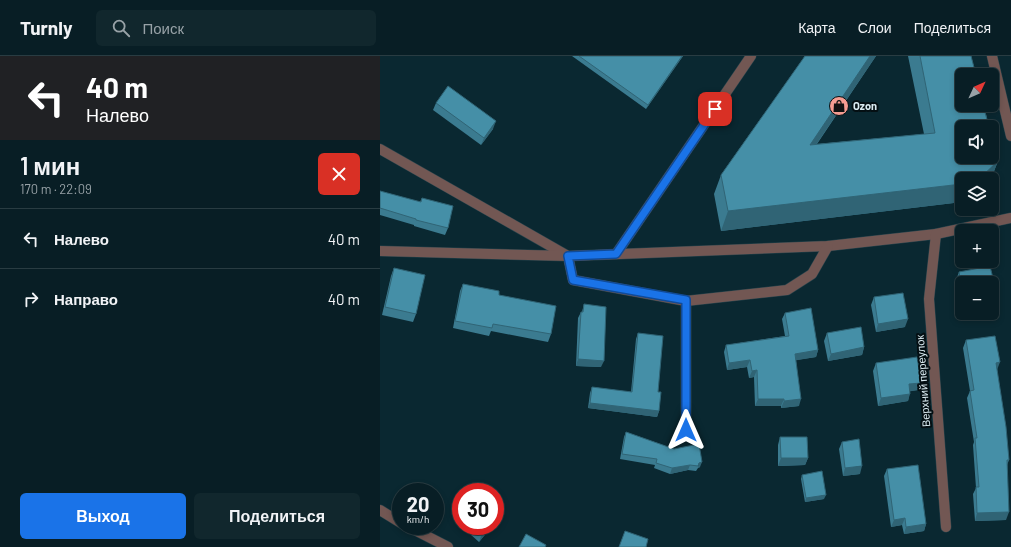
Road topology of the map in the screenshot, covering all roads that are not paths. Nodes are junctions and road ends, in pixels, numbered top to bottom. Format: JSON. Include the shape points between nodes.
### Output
{"nodes":[{"id":1,"x":751,"y":56,"type":"edge"},
{"id":2,"x":992,"y":56,"type":"edge"},
{"id":3,"x":1011,"y":136,"type":"edge"},
{"id":4,"x":380,"y":149,"type":"edge"},
{"id":5,"x":1011,"y":218,"type":"edge"},
{"id":6,"x":936,"y":234,"type":"junction"},
{"id":7,"x":828,"y":246,"type":"junction"},
{"id":8,"x":380,"y":251,"type":"edge"},
{"id":9,"x":616,"y":254,"type":"junction"},
{"id":10,"x":568,"y":256,"type":"junction"},
{"id":11,"x":686,"y":300,"type":"junction"},
{"id":12,"x":686,"y":430,"type":"dead end"},
{"id":13,"x":380,"y":510,"type":"edge"},
{"id":14,"x":392,"y":517,"type":"edge"},
{"id":15,"x":946,"y":527,"type":"dead end"},
{"id":16,"x":425,"y":535,"type":"edge"},
{"id":17,"x":448,"y":547,"type":"edge"}],
"edges":[{"from":1,"to":9,"type":"street"},
{"from":2,"to":3,"type":"street"},
{"from":4,"to":10,"type":"street"},
{"from":5,"to":6,"type":"street"},
{"from":6,"to":7,"type":"street"},
{"from":6,"to":15,"type":"street","name":"Верхний переулок","via":[[929,299]]},
{"from":7,"to":9,"type":"street"},
{"from":7,"to":11,"type":"street","via":[[812,274],[786,290]]},
{"from":8,"to":10,"type":"street"},
{"from":9,"to":10,"type":"street"},
{"from":10,"to":11,"type":"street","via":[[573,280]]},
{"from":11,"to":12,"type":"street"},
{"from":13,"to":14,"type":"street"},
{"from":16,"to":17,"type":"street"}]}
